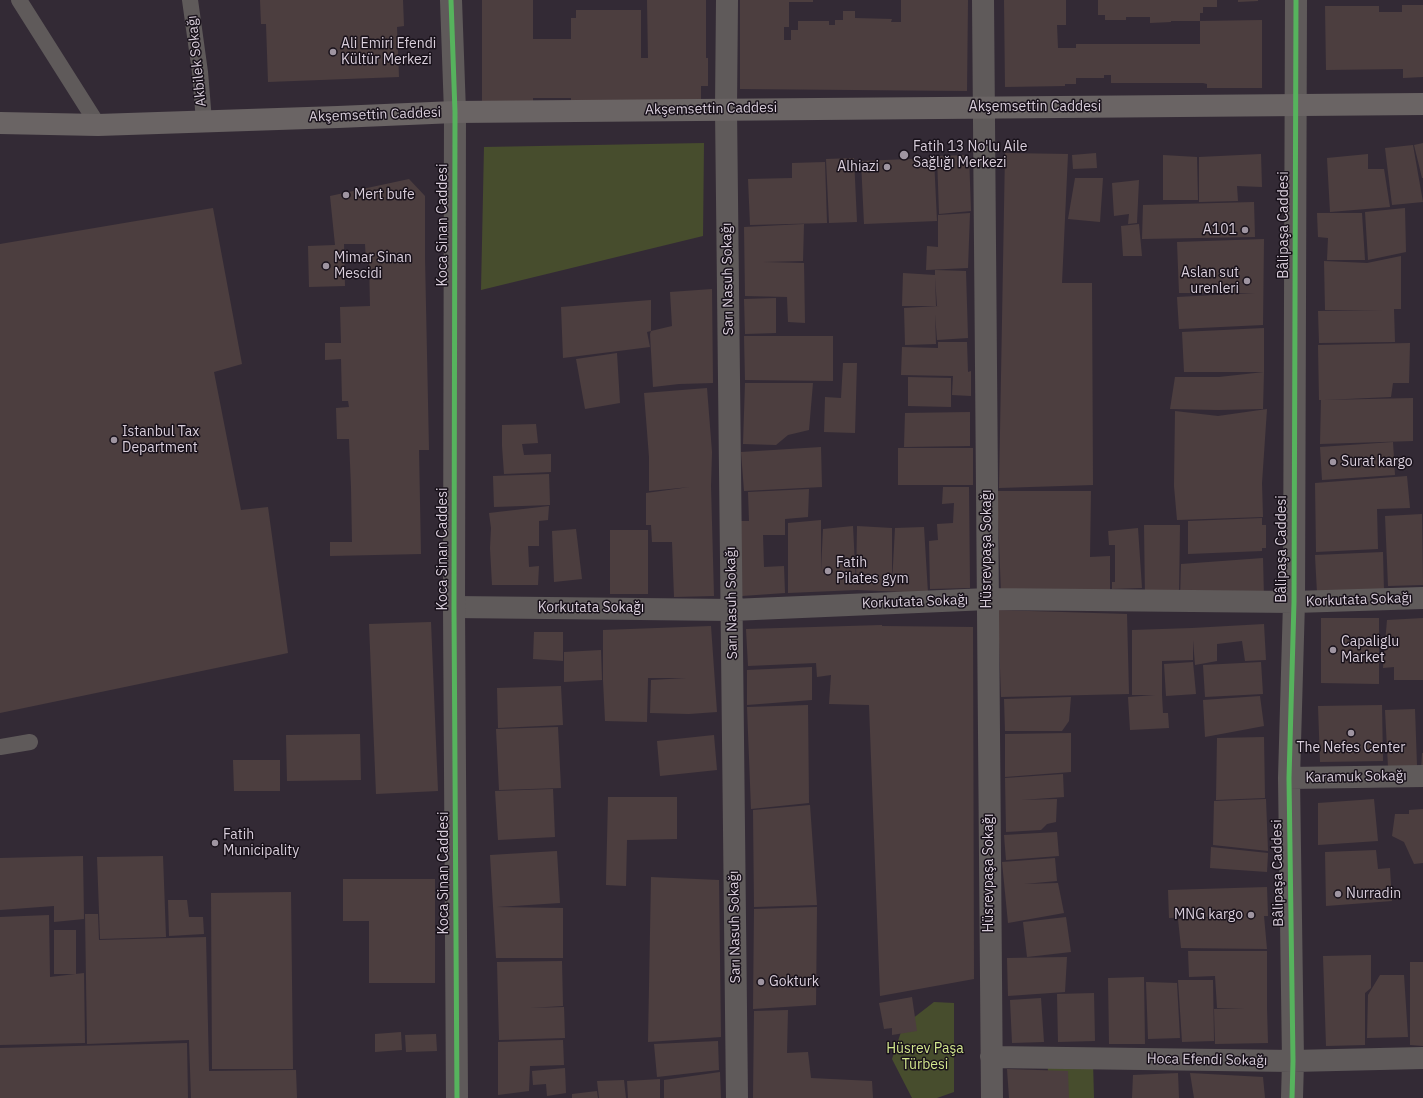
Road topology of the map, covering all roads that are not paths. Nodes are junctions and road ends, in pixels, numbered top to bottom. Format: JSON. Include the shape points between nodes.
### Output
{"nodes":[{"id":1,"x":19,"y":0,"type":"edge"},
{"id":2,"x":190,"y":0,"type":"edge"},
{"id":3,"x":451,"y":0,"type":"edge"},
{"id":4,"x":726,"y":0,"type":"edge"},
{"id":5,"x":983,"y":0,"type":"edge"},
{"id":6,"x":1296,"y":0,"type":"edge"},
{"id":7,"x":1423,"y":104,"type":"edge"},
{"id":8,"x":1296,"y":105,"type":"junction"},
{"id":9,"x":984,"y":107,"type":"junction"},
{"id":10,"x":726,"y":109,"type":"junction"},
{"id":11,"x":455,"y":112,"type":"junction"},
{"id":12,"x":0,"y":122,"type":"edge"},
{"id":13,"x":204,"y":122,"type":"junction"},
{"id":14,"x":98,"y":125,"type":"junction"},
{"id":15,"x":1423,"y":598,"type":"edge"},
{"id":16,"x":988,"y":599,"type":"junction"},
{"id":17,"x":1294,"y":602,"type":"junction"},
{"id":18,"x":454,"y":608,"type":"junction"},
{"id":19,"x":732,"y":610,"type":"junction"},
{"id":20,"x":30,"y":742,"type":"dead end"},
{"id":21,"x":0,"y":747,"type":"edge"},
{"id":22,"x":1423,"y":776,"type":"edge"},
{"id":23,"x":1289,"y":778,"type":"junction"},
{"id":24,"x":991,"y":1057,"type":"junction"},
{"id":25,"x":1423,"y":1058,"type":"edge"},
{"id":26,"x":1293,"y":1061,"type":"junction"},
{"id":27,"x":457,"y":1098,"type":"edge"},
{"id":28,"x":737,"y":1098,"type":"edge"},
{"id":29,"x":992,"y":1098,"type":"edge"},
{"id":30,"x":1292,"y":1098,"type":"edge"}],
"edges":[{"from":1,"to":14,"type":"lane"},
{"from":2,"to":13,"type":"lane","name":"Akbilek Sokağı"},
{"from":3,"to":11,"type":"street","name":"Koca Sinan Caddesi"},
{"from":4,"to":10,"type":"street","name":"Sarı Nasuh Sokağı"},
{"from":5,"to":9,"type":"street","name":"Hüsrevpaşa Sokağı"},
{"from":6,"to":8,"type":"street","name":"Bâlipaşa Caddesi"},
{"from":7,"to":8,"type":"main road","name":"Akşemsettin Caddesi"},
{"from":8,"to":9,"type":"main road","name":"Akşemsettin Caddesi"},
{"from":8,"to":17,"type":"street","name":"Bâlipaşa Caddesi"},
{"from":9,"to":10,"type":"main road","name":"Akşemsettin Caddesi"},
{"from":9,"to":16,"type":"street","name":"Hüsrevpaşa Sokağı"},
{"from":10,"to":11,"type":"main road","name":"Akşemsettin Caddesi"},
{"from":10,"to":19,"type":"street","name":"Sarı Nasuh Sokağı"},
{"from":11,"to":13,"type":"main road","name":"Akşemsettin Caddesi"},
{"from":11,"to":18,"type":"street","name":"Koca Sinan Caddesi"},
{"from":12,"to":14,"type":"main road","name":"Akşemsettin Caddesi"},
{"from":13,"to":14,"type":"main road","name":"Akşemsettin Caddesi"},
{"from":15,"to":17,"type":"street","name":"Korkutata Sokağı"},
{"from":16,"to":17,"type":"street","name":"Korkutata Sokağı"},
{"from":16,"to":19,"type":"street","name":"Korkutata Sokağı"},
{"from":16,"to":24,"type":"street","name":"Hüsrevpaşa Sokağı"},
{"from":17,"to":23,"type":"street","name":"Bâlipaşa Caddesi"},
{"from":18,"to":19,"type":"street","name":"Korkutata Sokağı"},
{"from":18,"to":27,"type":"street","name":"Koca Sinan Caddesi"},
{"from":19,"to":28,"type":"street","name":"Sarı Nasuh Sokağı"},
{"from":20,"to":21,"type":"lane"},
{"from":22,"to":23,"type":"street","name":"Karamuk Sokağı"},
{"from":23,"to":26,"type":"street","name":"Bâlipaşa Caddesi"},
{"from":24,"to":26,"type":"street","name":"Hoca Efendi Sokağı"},
{"from":24,"to":29,"type":"street","name":"Hüsrevpaşa Sokağı"},
{"from":25,"to":26,"type":"street","name":"Hoca Efendi Sokağı"},
{"from":26,"to":30,"type":"street","name":"Bâlipaşa Caddesi"}]}
